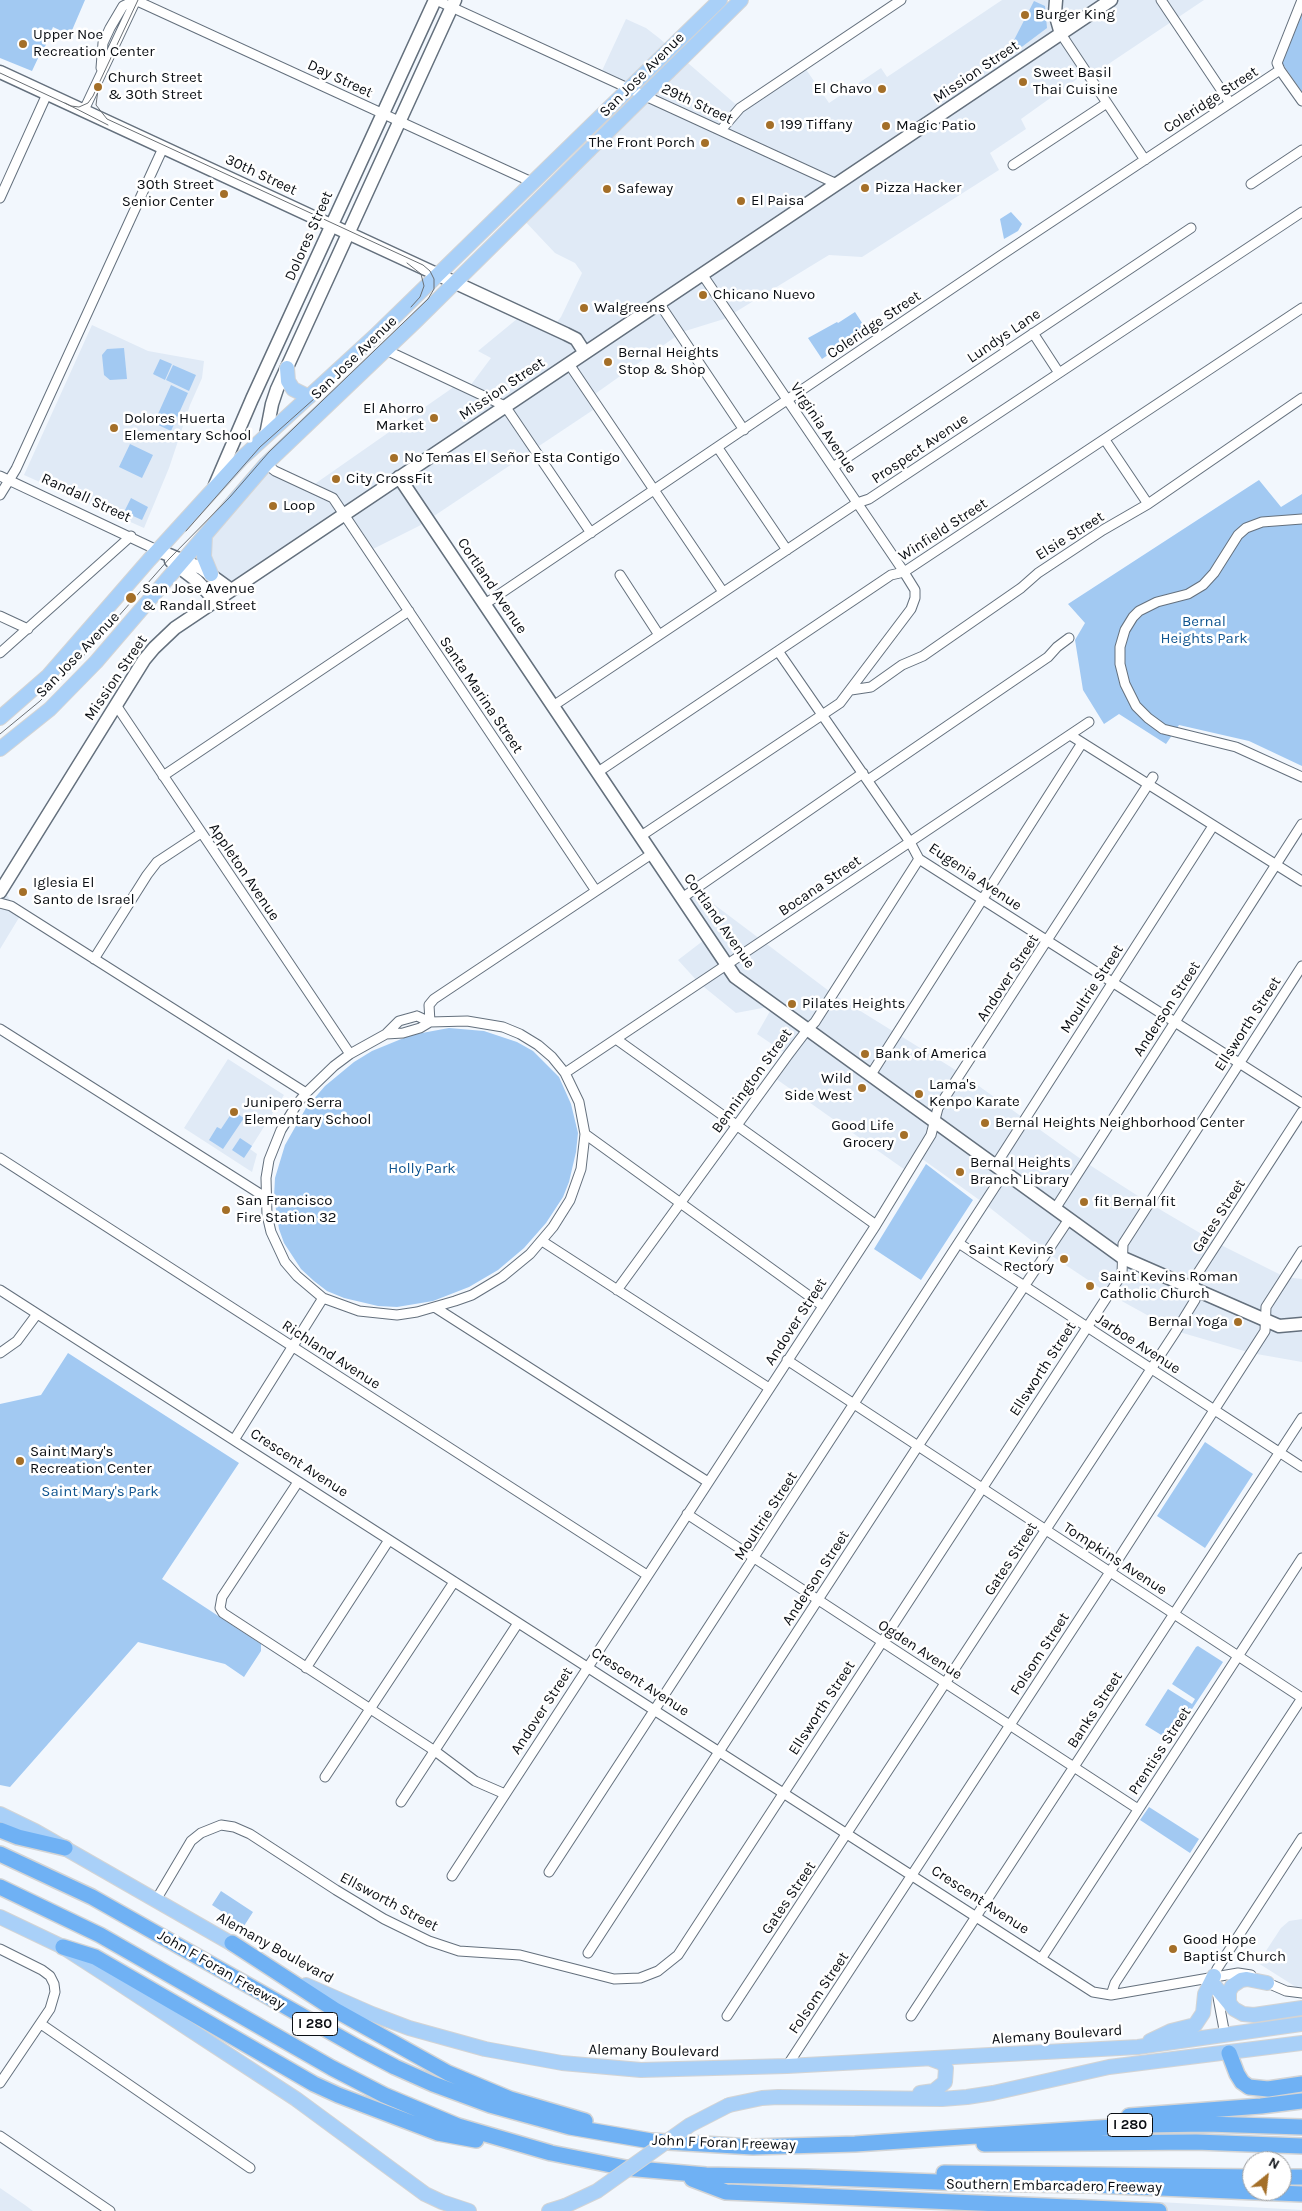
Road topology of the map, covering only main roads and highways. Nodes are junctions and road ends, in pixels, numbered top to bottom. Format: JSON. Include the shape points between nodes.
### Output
{"nodes":[{"id":1,"x":436,"y":0,"type":"edge"},
{"id":2,"x":720,"y":0,"type":"edge"},
{"id":3,"x":741,"y":0,"type":"edge"},
{"id":4,"x":1056,"y":0,"type":"edge"},
{"id":5,"x":1111,"y":0,"type":"edge"},
{"id":6,"x":453,"y":4,"type":"edge"},
{"id":7,"x":1061,"y":34,"type":"junction"},
{"id":8,"x":0,"y":72,"type":"edge"},
{"id":9,"x":331,"y":225,"type":"junction"},
{"id":10,"x":348,"y":233,"type":"junction"},
{"id":11,"x":439,"y":275,"type":"junction"},
{"id":12,"x":454,"y":282,"type":"junction"},
{"id":13,"x":283,"y":332,"type":"junction"},
{"id":14,"x":300,"y":340,"type":"junction"},
{"id":15,"x":585,"y":353,"type":"junction"},
{"id":16,"x":287,"y":368,"type":"junction"},
{"id":17,"x":309,"y":397,"type":"junction"},
{"id":18,"x":266,"y":435,"type":"junction"},
{"id":19,"x":399,"y":477,"type":"junction"},
{"id":20,"x":252,"y":480,"type":"junction"},
{"id":21,"x":215,"y":486,"type":"junction"},
{"id":22,"x":205,"y":535,"type":"junction"},
{"id":23,"x":157,"y":550,"type":"junction"},
{"id":24,"x":181,"y":564,"type":"junction"},
{"id":25,"x":211,"y":574,"type":"junction"},
{"id":26,"x":230,"y":589,"type":"junction"},
{"id":27,"x":215,"y":600,"type":"junction"},
{"id":28,"x":0,"y":718,"type":"edge"},
{"id":29,"x":0,"y":750,"type":"edge"},
{"id":30,"x":0,"y":892,"type":"edge"},
{"id":31,"x":1302,"y":1324,"type":"edge"},
{"id":32,"x":0,"y":1814,"type":"edge"},
{"id":33,"x":0,"y":1830,"type":"edge"},
{"id":34,"x":65,"y":1848,"type":"junction"},
{"id":35,"x":0,"y":1854,"type":"edge"},
{"id":36,"x":0,"y":1886,"type":"edge"},
{"id":37,"x":0,"y":1917,"type":"edge"},
{"id":38,"x":232,"y":1943,"type":"junction"},
{"id":39,"x":63,"y":1947,"type":"junction"},
{"id":40,"x":1267,"y":1983,"type":"road end"},
{"id":41,"x":1229,"y":2002,"type":"junction"},
{"id":42,"x":1302,"y":2008,"type":"edge"},
{"id":43,"x":1302,"y":2024,"type":"edge"},
{"id":44,"x":1224,"y":2035,"type":"junction"},
{"id":45,"x":1302,"y":2043,"type":"edge"},
{"id":46,"x":1138,"y":2046,"type":"junction"},
{"id":47,"x":1229,"y":2053,"type":"junction"},
{"id":48,"x":930,"y":2059,"type":"junction"},
{"id":49,"x":1302,"y":2084,"type":"edge"},
{"id":50,"x":880,"y":2099,"type":"junction"},
{"id":51,"x":1302,"y":2100,"type":"edge"},
{"id":52,"x":1302,"y":2127,"type":"edge"},
{"id":53,"x":958,"y":2136,"type":"junction"},
{"id":54,"x":651,"y":2141,"type":"junction"},
{"id":55,"x":835,"y":2145,"type":"junction"},
{"id":56,"x":1302,"y":2146,"type":"edge"},
{"id":57,"x":551,"y":2154,"type":"junction"},
{"id":58,"x":677,"y":2173,"type":"junction"},
{"id":59,"x":1242,"y":2176,"type":"edge"},
{"id":60,"x":1090,"y":2179,"type":"junction"},
{"id":61,"x":1302,"y":2194,"type":"edge"},
{"id":62,"x":469,"y":2211,"type":"edge"},
{"id":63,"x":550,"y":2211,"type":"edge"},
{"id":64,"x":1159,"y":2211,"type":"edge"}],
"edges":[{"from":1,"to":9,"type":"main road","name":"Dolores Street"},
{"from":2,"to":11,"type":"main road","name":"San Jose Avenue"},
{"from":3,"to":12,"type":"main road","name":"San Jose Avenue"},
{"from":4,"to":7,"type":"main road"},
{"from":5,"to":7,"type":"main road","name":"Mission Street"},
{"from":6,"to":10,"type":"main road"},
{"from":7,"to":15,"type":"main road","name":"Mission Street"},
{"from":8,"to":9,"type":"main road","name":"30th Street"},
{"from":9,"to":10,"type":"main road","name":"30th Street"},
{"from":9,"to":13,"type":"main road","name":"Dolores Street"},
{"from":10,"to":11,"type":"main road","name":"30th Street"},
{"from":10,"to":14,"type":"main road"},
{"from":11,"to":12,"type":"main road","name":"30th Street"},
{"from":11,"to":17,"type":"main road","name":"San Jose Avenue"},
{"from":12,"to":15,"type":"main road","name":"30th Street","via":[[576,339]]},
{"from":12,"to":20,"type":"main road","name":"San Jose Avenue"},
{"from":13,"to":14,"type":"main road"},
{"from":13,"to":21,"type":"main road","name":"Dolores Street"},
{"from":14,"to":16,"type":"main road"},
{"from":15,"to":19,"type":"main road","name":"Mission Street"},
{"from":16,"to":17,"type":"main road","via":[[288,381],[293,389]]},
{"from":16,"to":18,"type":"main road","via":[[272,404]]},
{"from":17,"to":18,"type":"main road","name":"San Jose Avenue"},
{"from":18,"to":20,"type":"main road"},
{"from":18,"to":21,"type":"main road","name":"San Jose Avenue"},
{"from":19,"to":26,"type":"main road","name":"Mission Street"},
{"from":19,"to":31,"type":"main road","name":"Cortland Avenue","via":[[726,965],[740,981],[1123,1258],[1282,1326]]},
{"from":20,"to":22,"type":"main road","name":"San Jose Avenue"},
{"from":21,"to":23,"type":"main road","name":"San Jose Avenue"},
{"from":22,"to":24,"type":"main road","name":"San Jose Avenue"},
{"from":22,"to":25,"type":"main road","via":[[204,557]]},
{"from":23,"to":24,"type":"main road","name":"Randall Street"},
{"from":23,"to":28,"type":"main road","name":"San Jose Avenue","via":[[48,676]]},
{"from":24,"to":25,"type":"main road","name":"Randall Street"},
{"from":24,"to":27,"type":"main road","name":"Randall Street"},
{"from":24,"to":29,"type":"main road","name":"San Jose Avenue","via":[[82,677]]},
{"from":25,"to":26,"type":"main road","name":"Randall Street"},
{"from":26,"to":27,"type":"main road","name":"Mission Street"},
{"from":27,"to":30,"type":"main road","name":"Mission Street","via":[[175,628],[154,648]]},
{"from":32,"to":34,"type":"main road","name":"Alemany Boulevard"},
{"from":33,"to":34,"type":"highway"},
{"from":34,"to":38,"type":"main road","name":"Alemany Boulevard"},
{"from":35,"to":54,"type":"highway","name":"John F Foran Freeway","number":"I 280","via":[[92,1897],[358,2048],[433,2084],[542,2121]]},
{"from":36,"to":57,"type":"highway","name":"John F Foran Freeway","number":"I 280","via":[[100,1935],[384,2095],[458,2126]]},
{"from":37,"to":39,"type":"main road"},
{"from":38,"to":48,"type":"main road","name":"Alemany Boulevard","via":[[296,1980],[372,2014],[485,2050],[562,2063],[641,2070]]},
{"from":38,"to":54,"type":"highway","via":[[327,2005],[448,2072],[510,2099]]},
{"from":39,"to":57,"type":"highway","via":[[95,1957],[338,2096],[438,2133]]},
{"from":39,"to":62,"type":"main road","via":[[288,2094],[418,2189]]},
{"from":40,"to":41,"type":"main road","via":[[1241,1980],[1232,1986]]},
{"from":41,"to":42,"type":"main road","via":[[1243,2014],[1254,2015]]},
{"from":41,"to":46,"type":"main road","via":[[1215,1981],[1205,1994],[1202,2013],[1195,2025],[1171,2031]]},
{"from":43,"to":44,"type":"main road","name":"Alemany Boulevard"},
{"from":44,"to":46,"type":"main road","name":"Alemany Boulevard"},
{"from":44,"to":47,"type":"main road"},
{"from":45,"to":47,"type":"main road"},
{"from":46,"to":48,"type":"main road","name":"Alemany Boulevard"},
{"from":47,"to":49,"type":"highway","via":[[1237,2074],[1249,2087],[1268,2089]]},
{"from":47,"to":50,"type":"main road","via":[[1109,2067],[968,2097]]},
{"from":48,"to":50,"type":"main road","via":[[946,2068],[945,2082],[940,2087],[934,2091]]},
{"from":50,"to":63,"type":"main road","bridge":true,"via":[[762,2098],[729,2105],[690,2125],[597,2191]]},
{"from":51,"to":53,"type":"highway"},
{"from":52,"to":53,"type":"highway","name":"John F Foran Freeway","number":"I 280","via":[[1164,2124]]},
{"from":53,"to":55,"type":"highway","name":"John F Foran Freeway","number":"I 280"},
{"from":54,"to":55,"type":"highway","name":"John F Foran Freeway","number":"I 280","via":[[732,2146]]},
{"from":55,"to":56,"type":"highway","via":[[1158,2142]]},
{"from":57,"to":58,"type":"highway","name":"John F Foran Freeway","number":"I 280","via":[[626,2168]]},
{"from":58,"to":60,"type":"highway","name":"John F Foran Freeway","number":"I 280","via":[[806,2177],[962,2173]]},
{"from":58,"to":64,"type":"highway","via":[[726,2192]]},
{"from":59,"to":60,"type":"highway"},
{"from":60,"to":61,"type":"highway","name":"Southern Embarcadero Freeway"}]}
